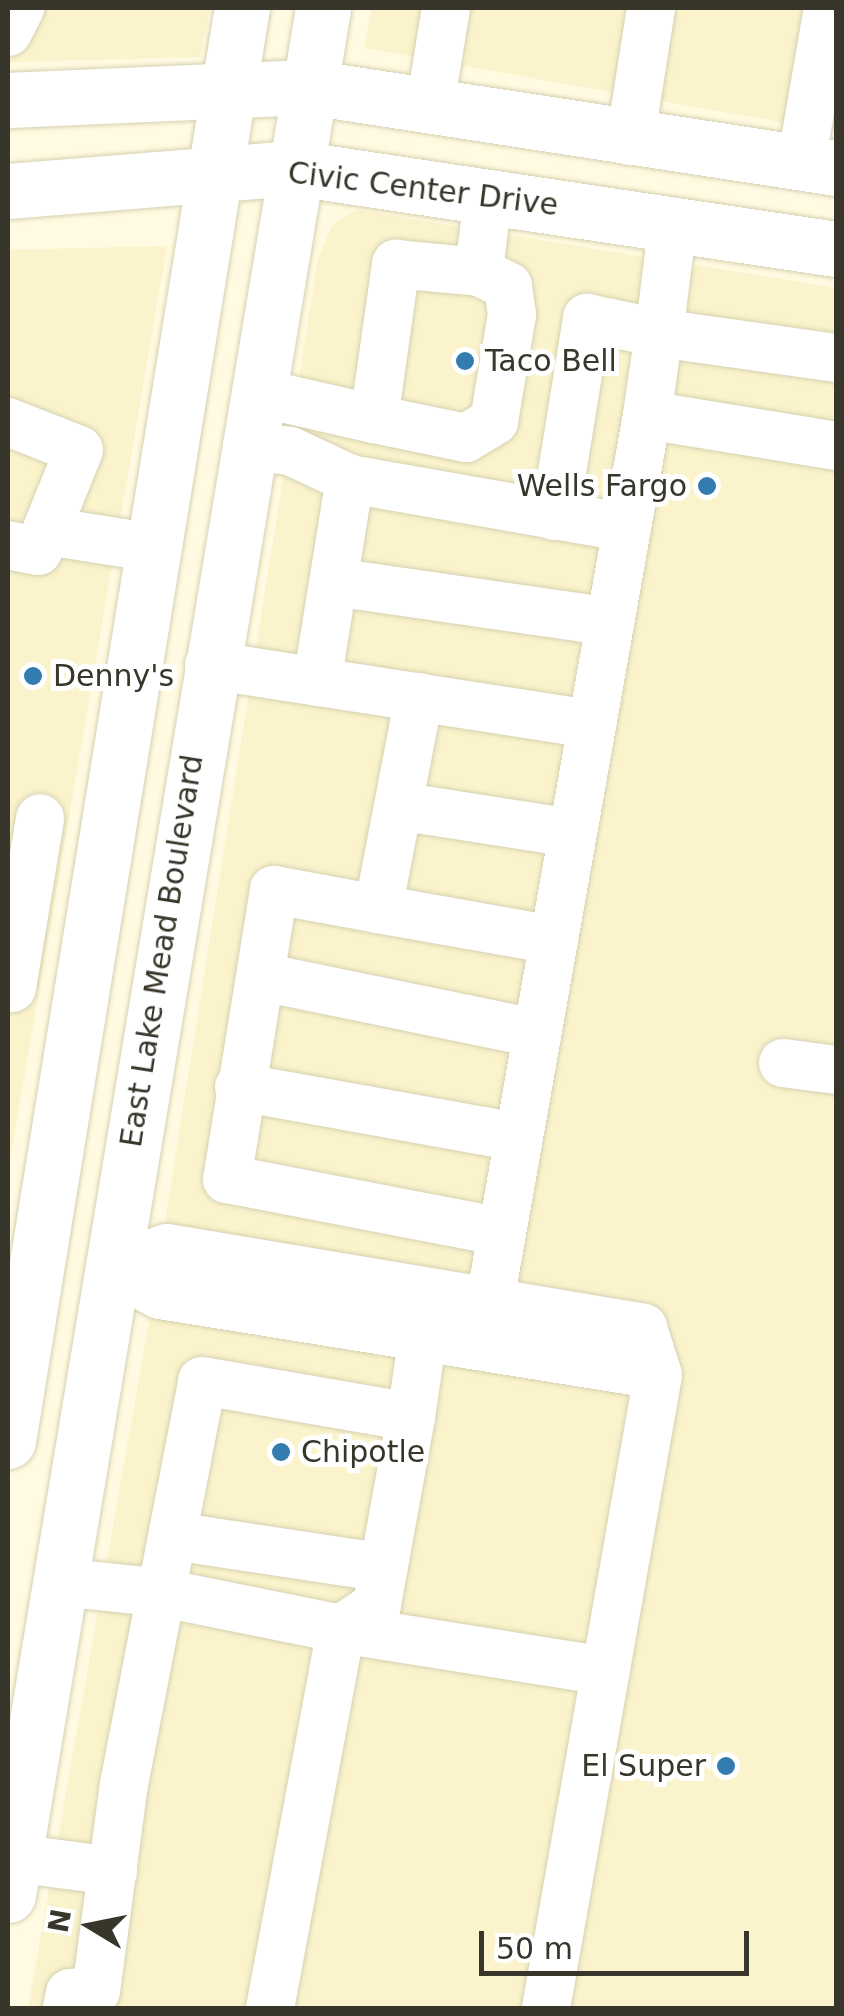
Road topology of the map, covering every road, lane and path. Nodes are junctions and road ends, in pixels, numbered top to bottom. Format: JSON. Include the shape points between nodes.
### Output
{"nodes":[{"id":1,"x":20,"y":8,"type":"edge"},
{"id":2,"x":242,"y":8,"type":"edge"},
{"id":3,"x":323,"y":8,"type":"edge"},
{"id":4,"x":446,"y":8,"type":"edge"},
{"id":5,"x":651,"y":8,"type":"edge"},
{"id":6,"x":828,"y":8,"type":"edge"},
{"id":7,"x":8,"y":32,"type":"edge"},
{"id":8,"x":309,"y":87,"type":"junction"},
{"id":9,"x":228,"y":94,"type":"junction"},
{"id":10,"x":8,"y":100,"type":"edge"},
{"id":11,"x":430,"y":106,"type":"junction"},
{"id":12,"x":630,"y":141,"type":"junction"},
{"id":13,"x":819,"y":165,"type":"edge"},
{"id":14,"x":295,"y":168,"type":"junction"},
{"id":15,"x":215,"y":176,"type":"junction"},
{"id":16,"x":8,"y":191,"type":"edge"},
{"id":17,"x":488,"y":196,"type":"junction"},
{"id":18,"x":673,"y":224,"type":"junction"},
{"id":19,"x":836,"y":249,"type":"edge"},
{"id":20,"x":479,"y":272,"type":"junction"},
{"id":21,"x":659,"y":333,"type":"junction"},
{"id":22,"x":836,"y":358,"type":"edge"},
{"id":23,"x":256,"y":392,"type":"junction"},
{"id":24,"x":647,"y":414,"type":"junction"},
{"id":25,"x":374,"y":420,"type":"junction"},
{"id":26,"x":8,"y":422,"type":"edge"},
{"id":27,"x":247,"y":446,"type":"junction"},
{"id":28,"x":836,"y":446,"type":"edge"},
{"id":29,"x":350,"y":480,"type":"junction"},
{"id":30,"x":555,"y":516,"type":"junction"},
{"id":31,"x":627,"y":528,"type":"junction"},
{"id":32,"x":27,"y":538,"type":"edge"},
{"id":33,"x":154,"y":548,"type":"junction"},
{"id":34,"x":334,"y":582,"type":"junction"},
{"id":35,"x":610,"y":622,"type":"junction"},
{"id":36,"x":209,"y":665,"type":"junction"},
{"id":37,"x":317,"y":682,"type":"junction"},
{"id":38,"x":419,"y":698,"type":"junction"},
{"id":39,"x":592,"y":724,"type":"junction"},
{"id":40,"x":398,"y":806,"type":"junction"},
{"id":41,"x":24,"y":816,"type":"edge"},
{"id":42,"x":110,"y":826,"type":"junction"},
{"id":43,"x":572,"y":833,"type":"junction"},
{"id":44,"x":17,"y":895,"type":"edge"},
{"id":45,"x":378,"y":908,"type":"junction"},
{"id":46,"x":554,"y":940,"type":"junction"},
{"id":47,"x":11,"y":970,"type":"edge"},
{"id":48,"x":262,"y":978,"type":"junction"},
{"id":49,"x":84,"y":981,"type":"junction"},
{"id":50,"x":536,"y":1033,"type":"junction"},
{"id":51,"x":782,"y":1063,"type":"dead end"},
{"id":52,"x":836,"y":1070,"type":"edge"},
{"id":53,"x":239,"y":1087,"type":"junction"},
{"id":54,"x":518,"y":1138,"type":"junction"},
{"id":55,"x":501,"y":1232,"type":"junction"},
{"id":56,"x":23,"y":1256,"type":"edge"},
{"id":57,"x":110,"y":1268,"type":"junction"},
{"id":58,"x":425,"y":1316,"type":"junction"},
{"id":59,"x":485,"y":1325,"type":"junction"},
{"id":60,"x":410,"y":1418,"type":"junction"},
{"id":61,"x":8,"y":1441,"type":"edge"},
{"id":62,"x":173,"y":1536,"type":"junction"},
{"id":63,"x":384,"y":1568,"type":"junction"},
{"id":64,"x":59,"y":1582,"type":"junction"},
{"id":65,"x":163,"y":1593,"type":"junction"},
{"id":66,"x":340,"y":1628,"type":"junction"},
{"id":67,"x":606,"y":1671,"type":"junction"},
{"id":68,"x":112,"y":1870,"type":"junction"},
{"id":69,"x":11,"y":1877,"type":"edge"},
{"id":70,"x":81,"y":2000,"type":"edge"},
{"id":71,"x":270,"y":2008,"type":"edge"},
{"id":72,"x":546,"y":2008,"type":"edge"}],
"edges":[{"from":1,"to":7,"type":"lane"},
{"from":2,"to":9,"type":"main road"},
{"from":3,"to":8,"type":"main road","name":"East Lake Mead Boulevard"},
{"from":4,"to":11,"type":"lane"},
{"from":5,"to":12,"type":"lane"},
{"from":6,"to":13,"type":"lane"},
{"from":8,"to":9,"type":"main road"},
{"from":8,"to":11,"type":"main road"},
{"from":8,"to":14,"type":"main road","name":"East Lake Mead Boulevard"},
{"from":9,"to":10,"type":"main road"},
{"from":9,"to":15,"type":"main road"},
{"from":11,"to":12,"type":"main road"},
{"from":12,"to":13,"type":"main road"},
{"from":14,"to":15,"type":"main road","name":"Civic Center Drive"},
{"from":14,"to":17,"type":"main road","name":"Civic Center Drive"},
{"from":14,"to":23,"type":"main road","name":"East Lake Mead Boulevard"},
{"from":15,"to":16,"type":"main road","name":"Civic Center Drive"},
{"from":15,"to":33,"type":"main road"},
{"from":17,"to":18,"type":"main road","name":"Civic Center Drive"},
{"from":17,"to":20,"type":"lane"},
{"from":18,"to":19,"type":"main road","name":"Civic Center Drive"},
{"from":18,"to":21,"type":"lane"},
{"from":20,"to":25,"type":"lane","via":[[396,264]]},
{"from":20,"to":25,"type":"lane","via":[[508,286],[512,315],[494,421],[466,438]]},
{"from":21,"to":22,"type":"lane"},
{"from":21,"to":24,"type":"lane"},
{"from":21,"to":30,"type":"lane","via":[[588,318]]},
{"from":23,"to":25,"type":"lane"},
{"from":23,"to":27,"type":"main road","name":"East Lake Mead Boulevard"},
{"from":24,"to":28,"type":"lane"},
{"from":24,"to":31,"type":"lane"},
{"from":26,"to":32,"type":"lane","via":[[79,450]]},
{"from":27,"to":29,"type":"lane","via":[[290,451]]},
{"from":27,"to":36,"type":"main road","name":"East Lake Mead Boulevard"},
{"from":29,"to":30,"type":"lane"},
{"from":29,"to":34,"type":"lane"},
{"from":30,"to":31,"type":"lane"},
{"from":31,"to":35,"type":"lane"},
{"from":32,"to":33,"type":"lane"},
{"from":33,"to":42,"type":"main road"},
{"from":34,"to":35,"type":"lane"},
{"from":34,"to":37,"type":"lane"},
{"from":35,"to":39,"type":"lane"},
{"from":36,"to":37,"type":"lane"},
{"from":36,"to":57,"type":"main road","name":"East Lake Mead Boulevard"},
{"from":37,"to":38,"type":"lane"},
{"from":38,"to":39,"type":"lane"},
{"from":38,"to":40,"type":"lane"},
{"from":39,"to":43,"type":"lane"},
{"from":40,"to":43,"type":"lane"},
{"from":40,"to":45,"type":"lane"},
{"from":41,"to":42,"type":"lane"},
{"from":41,"to":44,"type":"lane"},
{"from":42,"to":49,"type":"main road"},
{"from":43,"to":46,"type":"lane"},
{"from":44,"to":47,"type":"lane"},
{"from":45,"to":46,"type":"lane"},
{"from":45,"to":48,"type":"lane","via":[[274,890]]},
{"from":46,"to":50,"type":"lane"},
{"from":47,"to":49,"type":"lane"},
{"from":48,"to":50,"type":"lane"},
{"from":48,"to":53,"type":"lane"},
{"from":49,"to":56,"type":"main road"},
{"from":50,"to":54,"type":"lane"},
{"from":51,"to":52,"type":"lane"},
{"from":53,"to":54,"type":"lane"},
{"from":53,"to":55,"type":"lane","via":[[226,1179]]},
{"from":54,"to":55,"type":"lane"},
{"from":55,"to":59,"type":"lane"},
{"from":56,"to":57,"type":"main road"},
{"from":56,"to":61,"type":"main road"},
{"from":57,"to":58,"type":"lane","via":[[160,1295]]},
{"from":57,"to":64,"type":"main road","name":"East Lake Mead Boulevard"},
{"from":58,"to":59,"type":"lane"},
{"from":58,"to":60,"type":"lane"},
{"from":59,"to":67,"type":"lane","via":[[643,1328],[658,1375]]},
{"from":60,"to":62,"type":"lane","via":[[202,1381]]},
{"from":60,"to":63,"type":"lane"},
{"from":62,"to":63,"type":"lane"},
{"from":62,"to":65,"type":"lane"},
{"from":63,"to":66,"type":"lane","via":[[378,1605]]},
{"from":64,"to":65,"type":"lane"},
{"from":64,"to":69,"type":"main road","name":"East Lake Mead Boulevard"},
{"from":65,"to":66,"type":"lane"},
{"from":65,"to":68,"type":"lane"},
{"from":66,"to":67,"type":"lane"},
{"from":66,"to":71,"type":"lane"},
{"from":67,"to":72,"type":"lane"},
{"from":68,"to":69,"type":"lane"},
{"from":68,"to":70,"type":"lane"}]}
